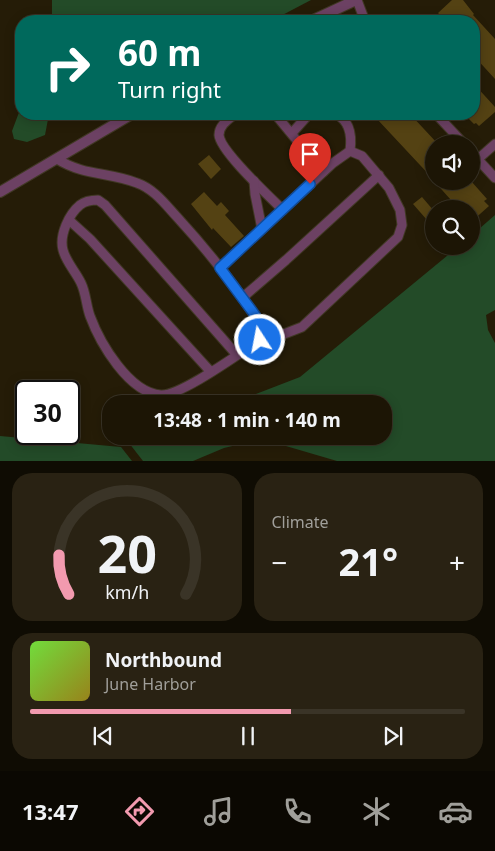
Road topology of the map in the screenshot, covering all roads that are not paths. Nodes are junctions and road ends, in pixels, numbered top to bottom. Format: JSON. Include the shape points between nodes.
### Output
{"nodes":[{"id":1,"x":357,"y":0,"type":"edge"},
{"id":2,"x":325,"y":15,"type":"edge"},
{"id":3,"x":363,"y":15,"type":"edge"},
{"id":4,"x":122,"y":120,"type":"edge"},
{"id":5,"x":228,"y":120,"type":"edge"},
{"id":6,"x":280,"y":120,"type":"edge"},
{"id":7,"x":304,"y":120,"type":"edge"},
{"id":8,"x":344,"y":120,"type":"edge"},
{"id":9,"x":442,"y":120,"type":"edge"},
{"id":10,"x":292,"y":133,"type":"junction"},
{"id":11,"x":456,"y":135,"type":"edge"},
{"id":12,"x":495,"y":144,"type":"edge"},
{"id":13,"x":350,"y":151,"type":"junction"},
{"id":14,"x":480,"y":153,"type":"edge"},
{"id":15,"x":57,"y":159,"type":"junction"},
{"id":16,"x":480,"y":162,"type":"edge"},
{"id":17,"x":323,"y":172,"type":"junction"},
{"id":18,"x":379,"y":175,"type":"junction"},
{"id":19,"x":495,"y":178,"type":"edge"},
{"id":20,"x":254,"y":181,"type":"junction"},
{"id":21,"x":0,"y":192,"type":"edge"},
{"id":22,"x":283,"y":210,"type":"junction"},
{"id":23,"x":69,"y":220,"type":"junction"},
{"id":24,"x":262,"y":229,"type":"junction"},
{"id":25,"x":220,"y":268,"type":"junction"},
{"id":26,"x":242,"y":298,"type":"junction"},
{"id":27,"x":263,"y":330,"type":"junction"},
{"id":28,"x":236,"y":354,"type":"junction"},
{"id":29,"x":210,"y":371,"type":"junction"}],
"edges":[{"from":1,"to":2,"type":"street"},
{"from":1,"to":3,"type":"street"},
{"from":4,"to":15,"type":"street"},
{"from":5,"to":20,"type":"street","via":[[219,135],[223,145]]},
{"from":6,"to":10,"type":"street"},
{"from":7,"to":10,"type":"street"},
{"from":8,"to":13,"type":"street","via":[[352,138]]},
{"from":9,"to":11,"type":"street"},
{"from":10,"to":17,"type":"street"},
{"from":12,"to":14,"type":"street"},
{"from":13,"to":17,"type":"street"},
{"from":13,"to":18,"type":"street","via":[[362,156]]},
{"from":15,"to":21,"type":"street"},
{"from":15,"to":25,"type":"street","via":[[80,171],[148,188],[209,251]]},
{"from":16,"to":19,"type":"street"},
{"from":17,"to":22,"type":"street"},
{"from":18,"to":26,"type":"street"},
{"from":18,"to":27,"type":"street","via":[[390,188],[400,210],[402,225],[398,237],[302,327],[284,334]]},
{"from":20,"to":22,"type":"street"},
{"from":20,"to":24,"type":"street"},
{"from":22,"to":24,"type":"street"},
{"from":23,"to":28,"type":"street","via":[[79,205],[89,200],[98,200],[105,205]]},
{"from":23,"to":29,"type":"street"},
{"from":23,"to":29,"type":"street","via":[[62,239],[63,250],[81,283],[90,317],[108,354],[135,383],[163,395],[183,388]]},
{"from":24,"to":25,"type":"street"},
{"from":25,"to":26,"type":"street"},
{"from":26,"to":27,"type":"street"},
{"from":27,"to":28,"type":"street","via":[[260,340]]},
{"from":28,"to":29,"type":"street"}]}
